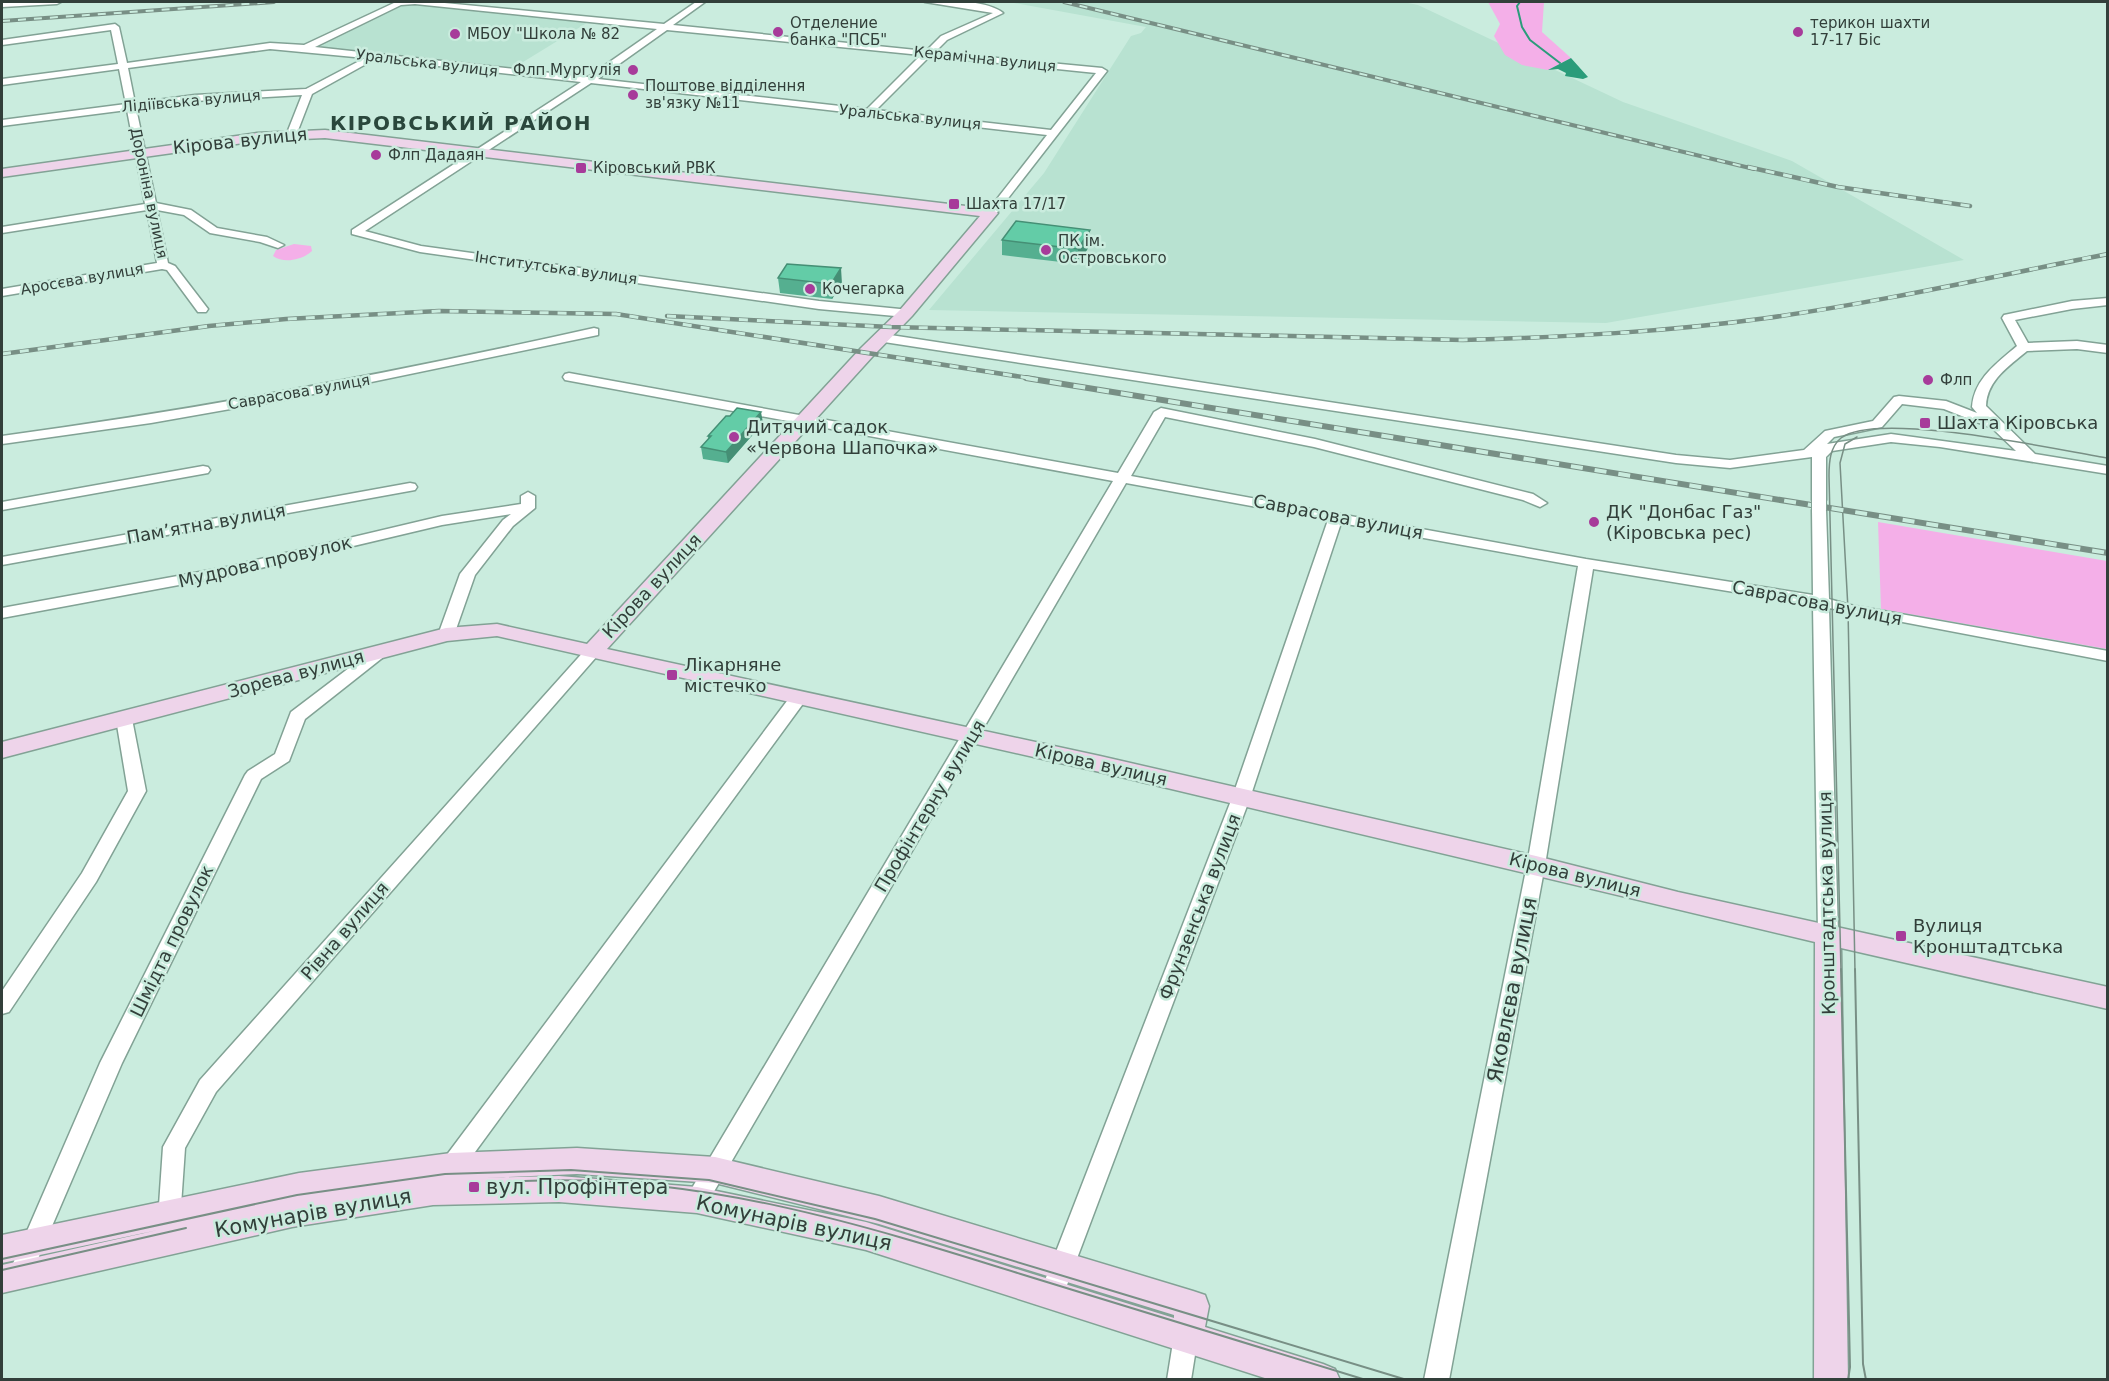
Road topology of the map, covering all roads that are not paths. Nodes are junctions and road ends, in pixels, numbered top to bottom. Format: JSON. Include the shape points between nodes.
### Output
{"nodes":[{"id":1,"x":57,"y":2,"type":"edge"},
{"id":2,"x":701,"y":2,"type":"edge"},
{"id":3,"x":929,"y":2,"type":"edge"},
{"id":4,"x":2,"y":5,"type":"edge"},
{"id":5,"x":667,"y":26,"type":"junction"},
{"id":6,"x":2,"y":42,"type":"edge"},
{"id":7,"x":304,"y":48,"type":"junction"},
{"id":8,"x":929,"y":53,"type":"junction"},
{"id":9,"x":372,"y":57,"type":"junction"},
{"id":10,"x":123,"y":65,"type":"junction"},
{"id":11,"x":2,"y":82,"type":"edge"},
{"id":12,"x":587,"y":82,"type":"junction"},
{"id":13,"x":308,"y":92,"type":"junction"},
{"id":14,"x":131,"y":106,"type":"junction"},
{"id":15,"x":869,"y":112,"type":"junction"},
{"id":16,"x":2,"y":123,"type":"edge"},
{"id":17,"x":1054,"y":133,"type":"junction"},
{"id":18,"x":292,"y":134,"type":"junction"},
{"id":19,"x":140,"y":152,"type":"junction"},
{"id":20,"x":480,"y":152,"type":"junction"},
{"id":21,"x":2,"y":173,"type":"edge"},
{"id":22,"x":151,"y":206,"type":"junction"},
{"id":23,"x":991,"y":213,"type":"junction"},
{"id":24,"x":2,"y":230,"type":"edge"},
{"id":25,"x":278,"y":245,"type":"dead end"},
{"id":26,"x":163,"y":265,"type":"junction"},
{"id":27,"x":2,"y":293,"type":"edge"},
{"id":28,"x":2108,"y":301,"type":"edge"},
{"id":29,"x":202,"y":309,"type":"dead end"},
{"id":30,"x":906,"y":313,"type":"junction"},
{"id":31,"x":594,"y":332,"type":"dead end"},
{"id":32,"x":884,"y":338,"type":"junction"},
{"id":33,"x":2024,"y":346,"type":"junction"},
{"id":34,"x":2108,"y":349,"type":"edge"},
{"id":35,"x":569,"y":377,"type":"dead end"},
{"id":36,"x":806,"y":420,"type":"junction"},
{"id":37,"x":1997,"y":425,"type":"junction"},
{"id":38,"x":2,"y":440,"type":"edge"},
{"id":39,"x":2030,"y":458,"type":"junction"},
{"id":40,"x":202,"y":470,"type":"dead end"},
{"id":41,"x":2108,"y":470,"type":"edge"},
{"id":42,"x":1123,"y":477,"type":"junction"},
{"id":43,"x":410,"y":487,"type":"dead end"},
{"id":44,"x":1540,"y":503,"type":"dead end"},
{"id":45,"x":2,"y":506,"type":"edge"},
{"id":46,"x":1336,"y":516,"type":"junction"},
{"id":47,"x":2,"y":561,"type":"edge"},
{"id":48,"x":1586,"y":563,"type":"junction"},
{"id":49,"x":1820,"y":602,"type":"junction"},
{"id":50,"x":2,"y":613,"type":"edge"},
{"id":51,"x":446,"y":635,"type":"junction"},
{"id":52,"x":380,"y":652,"type":"junction"},
{"id":53,"x":592,"y":652,"type":"junction"},
{"id":54,"x":2108,"y":656,"type":"edge"},
{"id":55,"x":799,"y":697,"type":"junction"},
{"id":56,"x":124,"y":719,"type":"junction"},
{"id":57,"x":972,"y":736,"type":"junction"},
{"id":58,"x":2,"y":750,"type":"edge"},
{"id":59,"x":1241,"y":798,"type":"junction"},
{"id":60,"x":1536,"y":865,"type":"junction"},
{"id":61,"x":1828,"y":935,"type":"junction"},
{"id":62,"x":2108,"y":998,"type":"edge"},
{"id":63,"x":2,"y":1006,"type":"edge"},
{"id":64,"x":452,"y":1166,"type":"junction"},
{"id":65,"x":715,"y":1170,"type":"junction"},
{"id":66,"x":433,"y":1192,"type":"junction"},
{"id":67,"x":697,"y":1200,"type":"junction"},
{"id":68,"x":168,"y":1228,"type":"junction"},
{"id":69,"x":35,"y":1241,"type":"junction"},
{"id":70,"x":2,"y":1249,"type":"edge"},
{"id":71,"x":11,"y":1277,"type":"edge"},
{"id":72,"x":1057,"y":1280,"type":"junction"},
{"id":73,"x":1190,"y":1321,"type":"junction"},
{"id":74,"x":1179,"y":1380,"type":"edge"},
{"id":75,"x":1323,"y":1380,"type":"edge"},
{"id":76,"x":1436,"y":1380,"type":"edge"},
{"id":77,"x":1831,"y":1380,"type":"edge"}],
"edges":[{"from":1,"to":4,"type":"street"},
{"from":2,"to":5,"type":"street"},
{"from":3,"to":8,"type":"street","via":[[990,8],[999,13],[944,38]]},
{"from":5,"to":7,"type":"street","name":"Керамічна вулиця","via":[[415,2],[399,3]]},
{"from":5,"to":8,"type":"street","name":"Керамічна вулиця"},
{"from":5,"to":12,"type":"street"},
{"from":6,"to":10,"type":"street","name":"Дороніна вулиця","via":[[115,27]]},
{"from":7,"to":9,"type":"street","name":"Уральська вулиця"},
{"from":7,"to":10,"type":"street","name":"Уральська вулиця","via":[[270,46]]},
{"from":8,"to":15,"type":"street"},
{"from":8,"to":17,"type":"street","name":"Керамічна вулиця","via":[[1102,71]]},
{"from":9,"to":12,"type":"street","name":"Уральська вулиця"},
{"from":9,"to":13,"type":"street","name":"Лідіївська вулиця"},
{"from":10,"to":11,"type":"street","name":"Уральська вулиця"},
{"from":10,"to":14,"type":"street","name":"Дороніна вулиця"},
{"from":12,"to":15,"type":"street","name":"Уральська вулиця"},
{"from":12,"to":20,"type":"street"},
{"from":13,"to":14,"type":"street","name":"Лідіївська вулиця"},
{"from":13,"to":18,"type":"street"},
{"from":14,"to":16,"type":"street","name":"Лідіївська вулиця"},
{"from":14,"to":19,"type":"street","name":"Дороніна вулиця"},
{"from":15,"to":17,"type":"street","name":"Уральська вулиця"},
{"from":17,"to":23,"type":"street"},
{"from":18,"to":19,"type":"main road","name":"Кірова вулиця"},
{"from":18,"to":20,"type":"main road","name":"Кірова вулиця","via":[[337,135]]},
{"from":19,"to":21,"type":"main road","name":"Кірова вулиця"},
{"from":19,"to":22,"type":"street","name":"Дороніна вулиця"},
{"from":20,"to":23,"type":"main road","name":"Кірова вулиця"},
{"from":20,"to":30,"type":"street","name":"Інститутська вулиця","via":[[356,232],[420,249],[819,305]]},
{"from":22,"to":24,"type":"street"},
{"from":22,"to":25,"type":"street","via":[[194,215],[198,224],[213,231]]},
{"from":22,"to":26,"type":"street","name":"Дороніна вулиця"},
{"from":23,"to":30,"type":"main road","name":"Кірова вулиця"},
{"from":26,"to":27,"type":"street","name":"Аросєва вулиця"},
{"from":26,"to":29,"type":"street","name":"Дороніна вулиця","via":[[171,268]]},
{"from":28,"to":33,"type":"street","via":[[2008,318]]},
{"from":30,"to":32,"type":"main road","name":"Кірова вулиця"},
{"from":31,"to":38,"type":"street","name":"Саврасова вулиця","via":[[321,388]]},
{"from":32,"to":36,"type":"main road","name":"Кірова вулиця"},
{"from":32,"to":37,"type":"street","via":[[1664,458],[1730,464],[1808,454],[1830,434],[1877,423],[1899,400],[1946,405]]},
{"from":33,"to":34,"type":"street"},
{"from":33,"to":37,"type":"street","via":[[1987,381],[1979,398],[1979,407]]},
{"from":35,"to":36,"type":"street","name":"Саврасова вулиця"},
{"from":36,"to":42,"type":"street","name":"Саврасова вулиця"},
{"from":36,"to":53,"type":"main road","name":"Кірова вулиця"},
{"from":37,"to":39,"type":"street"},
{"from":39,"to":41,"type":"street"},
{"from":39,"to":49,"type":"street","name":"Кронштадтська вулиця","via":[[1891,438],[1827,448],[1819,456]]},
{"from":40,"to":45,"type":"street"},
{"from":42,"to":44,"type":"street","name":"Профінтерну вулиця","via":[[1161,412],[1315,443]]},
{"from":42,"to":46,"type":"street","name":"Саврасова вулиця"},
{"from":42,"to":57,"type":"street","name":"Профінтерну вулиця"},
{"from":43,"to":47,"type":"street","name":"Пам’ятна вулиця"},
{"from":46,"to":48,"type":"street","name":"Саврасова вулиця"},
{"from":46,"to":59,"type":"street","name":"Фрунзенська вулиця"},
{"from":48,"to":49,"type":"street","name":"Саврасова вулиця"},
{"from":48,"to":60,"type":"street","name":"Яковлєва вулиця"},
{"from":49,"to":54,"type":"street","name":"Саврасова вулиця"},
{"from":49,"to":61,"type":"street","name":"Кронштадтська вулиця"},
{"from":50,"to":51,"type":"street","name":"Мудрова провулок","via":[[205,576],[528,502],[468,574]]},
{"from":51,"to":52,"type":"main road","name":"Зорева вулиця"},
{"from":51,"to":53,"type":"main road","name":"Зорева вулиця","via":[[497,630]]},
{"from":52,"to":56,"type":"main road","name":"Зорева вулиця"},
{"from":52,"to":69,"type":"street","name":"Шмідта провулок","via":[[297,716],[282,757],[254,776],[111,1063]]},
{"from":53,"to":55,"type":"main road","name":"Кірова вулиця"},
{"from":53,"to":68,"type":"street","name":"Рівна вулиця","via":[[208,1086],[174,1147]]},
{"from":55,"to":57,"type":"main road","name":"Кірова вулиця"},
{"from":55,"to":64,"type":"street"},
{"from":56,"to":58,"type":"main road","name":"Зорева вулиця"},
{"from":56,"to":63,"type":"street","via":[[137,792],[89,877]]},
{"from":57,"to":59,"type":"main road","name":"Кірова вулиця"},
{"from":57,"to":65,"type":"street","name":"Профінтерну вулиця"},
{"from":59,"to":60,"type":"main road","name":"Кірова вулиця"},
{"from":59,"to":72,"type":"street","name":"Фрунзенська вулиця"},
{"from":60,"to":61,"type":"main road","name":"Кірова вулиця"},
{"from":60,"to":76,"type":"street","name":"Яковлєва вулиця"},
{"from":61,"to":62,"type":"main road","name":"Кірова вулиця"},
{"from":61,"to":77,"type":"main road","name":"Кронштадтська вулиця"},
{"from":64,"to":65,"type":"main road","name":"Комунарів вулиця","via":[[577,1161]]},
{"from":64,"to":66,"type":"street"},
{"from":64,"to":68,"type":"main road","name":"Комунарів вулиця","via":[[299,1186]]},
{"from":65,"to":67,"type":"street","name":"Профінтерну вулиця"},
{"from":65,"to":72,"type":"main road","name":"Комунарів вулиця","via":[[879,1210]]},
{"from":66,"to":67,"type":"main road","name":"Комунарів вулиця","via":[[559,1189]]},
{"from":66,"to":68,"type":"main road","name":"Комунарів вулиця"},
{"from":67,"to":72,"type":"main road","name":"Комунарів вулиця"},
{"from":68,"to":69,"type":"main road","name":"Комунарів вулиця"},
{"from":68,"to":71,"type":"main road","name":"Комунарів вулиця"},
{"from":69,"to":70,"type":"main road","name":"Комунарів вулиця"},
{"from":69,"to":71,"type":"street","name":"Шмідта провулок"},
{"from":72,"to":73,"type":"main road","name":"Комунарів вулиця"},
{"from":73,"to":74,"type":"street"},
{"from":73,"to":75,"type":"main road","name":"Комунарів вулиця"}]}
